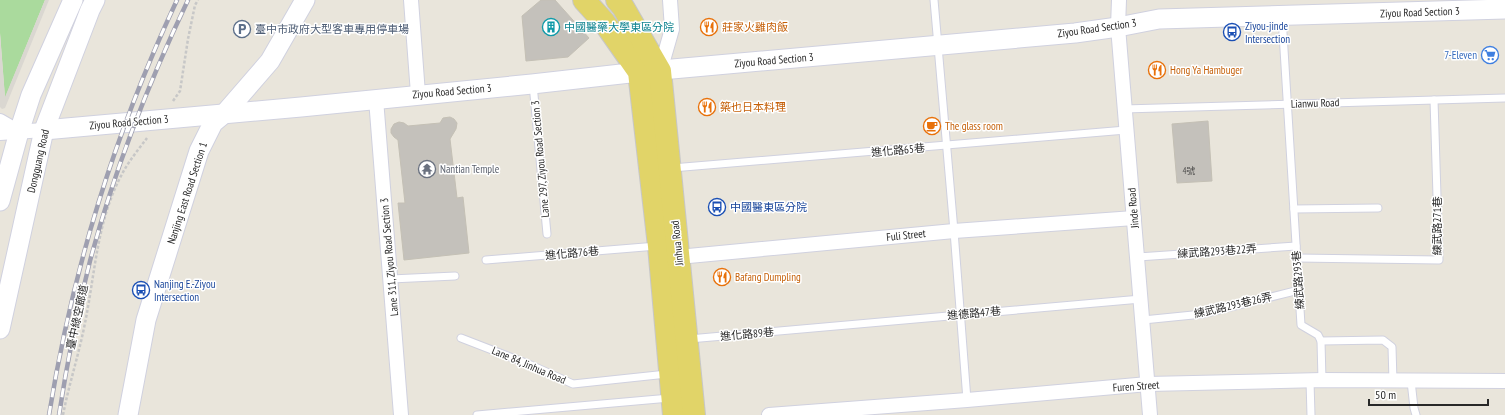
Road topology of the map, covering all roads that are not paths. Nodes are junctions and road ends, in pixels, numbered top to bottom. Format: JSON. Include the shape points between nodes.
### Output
{"nodes":[{"id":1,"x":73,"y":0,"type":"edge"},
{"id":2,"x":95,"y":0,"type":"edge"},
{"id":3,"x":305,"y":0,"type":"edge"},
{"id":4,"x":411,"y":0,"type":"edge"},
{"id":5,"x":584,"y":0,"type":"edge"},
{"id":6,"x":617,"y":0,"type":"edge"},
{"id":7,"x":670,"y":0,"type":"edge"},
{"id":8,"x":934,"y":0,"type":"edge"},
{"id":9,"x":1119,"y":0,"type":"edge"},
{"id":10,"x":1448,"y":6,"type":"edge"},
{"id":11,"x":1505,"y":9,"type":"edge"},
{"id":12,"x":1282,"y":15,"type":"junction"},
{"id":13,"x":1118,"y":26,"type":"junction"},
{"id":14,"x":937,"y":44,"type":"junction"},
{"id":15,"x":660,"y":71,"type":"junction"},
{"id":16,"x":639,"y":72,"type":"junction"},
{"id":17,"x":532,"y":84,"type":"junction"},
{"id":18,"x":418,"y":94,"type":"junction"},
{"id":19,"x":1505,"y":98,"type":"edge"},
{"id":20,"x":376,"y":99,"type":"junction"},
{"id":21,"x":1434,"y":100,"type":"junction"},
{"id":22,"x":1287,"y":104,"type":"junction"},
{"id":23,"x":1124,"y":109,"type":"junction"},
{"id":24,"x":225,"y":113,"type":"junction"},
{"id":25,"x":0,"y":121,"type":"edge"},
{"id":26,"x":44,"y":130,"type":"junction"},
{"id":27,"x":1126,"y":130,"type":"junction"},
{"id":28,"x":19,"y":132,"type":"junction"},
{"id":29,"x":0,"y":133,"type":"edge"},
{"id":30,"x":947,"y":146,"type":"junction"},
{"id":31,"x":670,"y":168,"type":"junction"},
{"id":32,"x":0,"y":201,"type":"edge"},
{"id":33,"x":1378,"y":208,"type":"dead end"},
{"id":34,"x":1294,"y":209,"type":"junction"},
{"id":35,"x":1134,"y":218,"type":"junction"},
{"id":36,"x":954,"y":231,"type":"junction"},
{"id":37,"x":547,"y":234,"type":"dead end"},
{"id":38,"x":659,"y":246,"type":"junction"},
{"id":39,"x":1296,"y":246,"type":"junction"},
{"id":40,"x":1138,"y":256,"type":"junction"},
{"id":41,"x":678,"y":257,"type":"junction"},
{"id":42,"x":1297,"y":258,"type":"junction"},
{"id":43,"x":486,"y":260,"type":"dead end"},
{"id":44,"x":455,"y":276,"type":"dead end"},
{"id":45,"x":391,"y":279,"type":"junction"},
{"id":46,"x":1299,"y":290,"type":"junction"},
{"id":47,"x":1141,"y":299,"type":"junction"},
{"id":48,"x":961,"y":314,"type":"junction"},
{"id":49,"x":1143,"y":320,"type":"junction"},
{"id":50,"x":808,"y":328,"type":"joint"},
{"id":51,"x":0,"y":329,"type":"edge"},
{"id":52,"x":461,"y":338,"type":"dead end"},
{"id":53,"x":686,"y":339,"type":"junction"},
{"id":54,"x":1321,"y":341,"type":"junction"},
{"id":55,"x":671,"y":374,"type":"junction"},
{"id":56,"x":1316,"y":380,"type":"junction"},
{"id":57,"x":1393,"y":381,"type":"junction"},
{"id":58,"x":1411,"y":381,"type":"junction"},
{"id":59,"x":1505,"y":381,"type":"edge"},
{"id":60,"x":1148,"y":384,"type":"junction"},
{"id":61,"x":967,"y":400,"type":"junction"},
{"id":62,"x":673,"y":406,"type":"edge"},
{"id":63,"x":128,"y":415,"type":"edge"},
{"id":64,"x":401,"y":415,"type":"edge"},
{"id":65,"x":477,"y":415,"type":"edge"},
{"id":66,"x":694,"y":415,"type":"edge"},
{"id":67,"x":769,"y":415,"type":"edge"},
{"id":68,"x":1150,"y":415,"type":"edge"},
{"id":69,"x":1311,"y":415,"type":"edge"},
{"id":70,"x":1416,"y":415,"type":"edge"}],
"edges":[{"from":1,"to":28,"type":"street","via":[[31,95]]},
{"from":2,"to":26,"type":"street","name":"Dongguang Road"},
{"from":3,"to":24,"type":"street","name":"Nanjing East Road Section 1","via":[[270,61]]},
{"from":4,"to":18,"type":"street"},
{"from":5,"to":16,"type":"main road","via":[[604,22]]},
{"from":6,"to":15,"type":"main road"},
{"from":7,"to":15,"type":"street","via":[[672,29]]},
{"from":8,"to":14,"type":"lane"},
{"from":9,"to":13,"type":"street","name":"Jinde Road"},
{"from":10,"to":11,"type":"street","name":"Ziyou Road Section 3"},
{"from":10,"to":12,"type":"street","name":"Ziyou Road Section 3"},
{"from":12,"to":13,"type":"street","name":"Ziyou Road Section 3","via":[[1159,18]]},
{"from":12,"to":22,"type":"lane","name":"練武路293巷"},
{"from":13,"to":14,"type":"street","name":"Ziyou Road Section 3","via":[[1075,33]]},
{"from":13,"to":23,"type":"street","name":"Jinde Road"},
{"from":14,"to":15,"type":"street","name":"Ziyou Road Section 3"},
{"from":14,"to":30,"type":"lane"},
{"from":15,"to":16,"type":"street","name":"Ziyou Road Section 3"},
{"from":15,"to":31,"type":"main road","name":"Jinhua Road"},
{"from":16,"to":17,"type":"street","name":"Ziyou Road Section 3"},
{"from":16,"to":38,"type":"main road","name":"Jinhua Road"},
{"from":17,"to":18,"type":"street","name":"Ziyou Road Section 3"},
{"from":17,"to":37,"type":"lane","name":"Lane 297, Ziyou Road Section 3"},
{"from":18,"to":20,"type":"street","name":"Ziyou Road Section 3"},
{"from":19,"to":21,"type":"lane","name":"Lianwu Road"},
{"from":20,"to":24,"type":"street","name":"Ziyou Road Section 3"},
{"from":20,"to":45,"type":"street","name":"Lane 311, Ziyou Road Section 3"},
{"from":21,"to":22,"type":"lane","name":"Lianwu Road"},
{"from":21,"to":42,"type":"lane","name":"練武路271巷","via":[[1439,260]]},
{"from":22,"to":23,"type":"lane","name":"Lianwu Road"},
{"from":22,"to":34,"type":"lane","name":"練武路293巷"},
{"from":23,"to":27,"type":"street","name":"Jinde Road"},
{"from":24,"to":26,"type":"street","name":"Ziyou Road Section 3"},
{"from":24,"to":63,"type":"street","name":"Nanjing East Road Section 1","via":[[213,123],[199,151],[146,320]]},
{"from":25,"to":28,"type":"street"},
{"from":26,"to":28,"type":"street"},
{"from":26,"to":51,"type":"street","name":"Dongguang Road"},
{"from":27,"to":30,"type":"lane","name":"進化路65巷"},
{"from":27,"to":35,"type":"street","name":"Jinde Road"},
{"from":28,"to":29,"type":"street"},
{"from":28,"to":32,"type":"street"},
{"from":30,"to":31,"type":"lane","name":"進化路65巷"},
{"from":30,"to":36,"type":"lane"},
{"from":31,"to":41,"type":"main road","name":"Jinhua Road"},
{"from":33,"to":34,"type":"lane"},
{"from":34,"to":39,"type":"lane","name":"練武路293巷"},
{"from":35,"to":36,"type":"street","name":"Fuli Street"},
{"from":35,"to":40,"type":"street","name":"Jinde Road"},
{"from":36,"to":41,"type":"street","name":"Fuli Street"},
{"from":36,"to":48,"type":"lane"},
{"from":38,"to":43,"type":"lane","name":"進化路76巷"},
{"from":38,"to":55,"type":"main road","name":"Jinhua Road"},
{"from":39,"to":40,"type":"lane","name":"練武路293巷22弄"},
{"from":39,"to":42,"type":"lane","name":"練武路293巷"},
{"from":40,"to":47,"type":"street","name":"Jinde Road"},
{"from":41,"to":53,"type":"main road","name":"Jinhua Road"},
{"from":42,"to":46,"type":"lane","name":"練武路293巷"},
{"from":44,"to":45,"type":"lane"},
{"from":45,"to":64,"type":"street","name":"Lane 311, Ziyou Road Section 3"},
{"from":46,"to":49,"type":"lane","name":"練武路293巷26弄","via":[[1203,314]]},
{"from":46,"to":54,"type":"lane","name":"練武路293巷","via":[[1302,325],[1318,335]]},
{"from":47,"to":48,"type":"lane","name":"進德路47巷"},
{"from":47,"to":49,"type":"street","name":"Jinde Road"},
{"from":48,"to":50,"type":"lane","name":"進德路47巷"},
{"from":48,"to":61,"type":"lane"},
{"from":49,"to":60,"type":"street","name":"Jinde Road"},
{"from":50,"to":53,"type":"lane","name":"進化路89巷"},
{"from":52,"to":55,"type":"lane","name":"Lane 84, Jinhua Road","via":[[573,384]]},
{"from":53,"to":66,"type":"main road","name":"Jinhua Road"},
{"from":54,"to":56,"type":"lane"},
{"from":54,"to":57,"type":"lane","via":[[1383,340],[1392,347]]},
{"from":55,"to":62,"type":"main road","name":"Jinhua Road"},
{"from":56,"to":57,"type":"street","name":"Furen Street"},
{"from":56,"to":60,"type":"street","name":"Furen Street"},
{"from":56,"to":69,"type":"lane"},
{"from":57,"to":58,"type":"street","name":"Furen Street"},
{"from":58,"to":59,"type":"street","name":"Furen Street"},
{"from":58,"to":70,"type":"lane"},
{"from":60,"to":61,"type":"street","name":"Furen Street"},
{"from":60,"to":68,"type":"street","name":"Jinde Road"},
{"from":61,"to":67,"type":"street","name":"Furen Street"},
{"from":62,"to":65,"type":"lane"}]}
